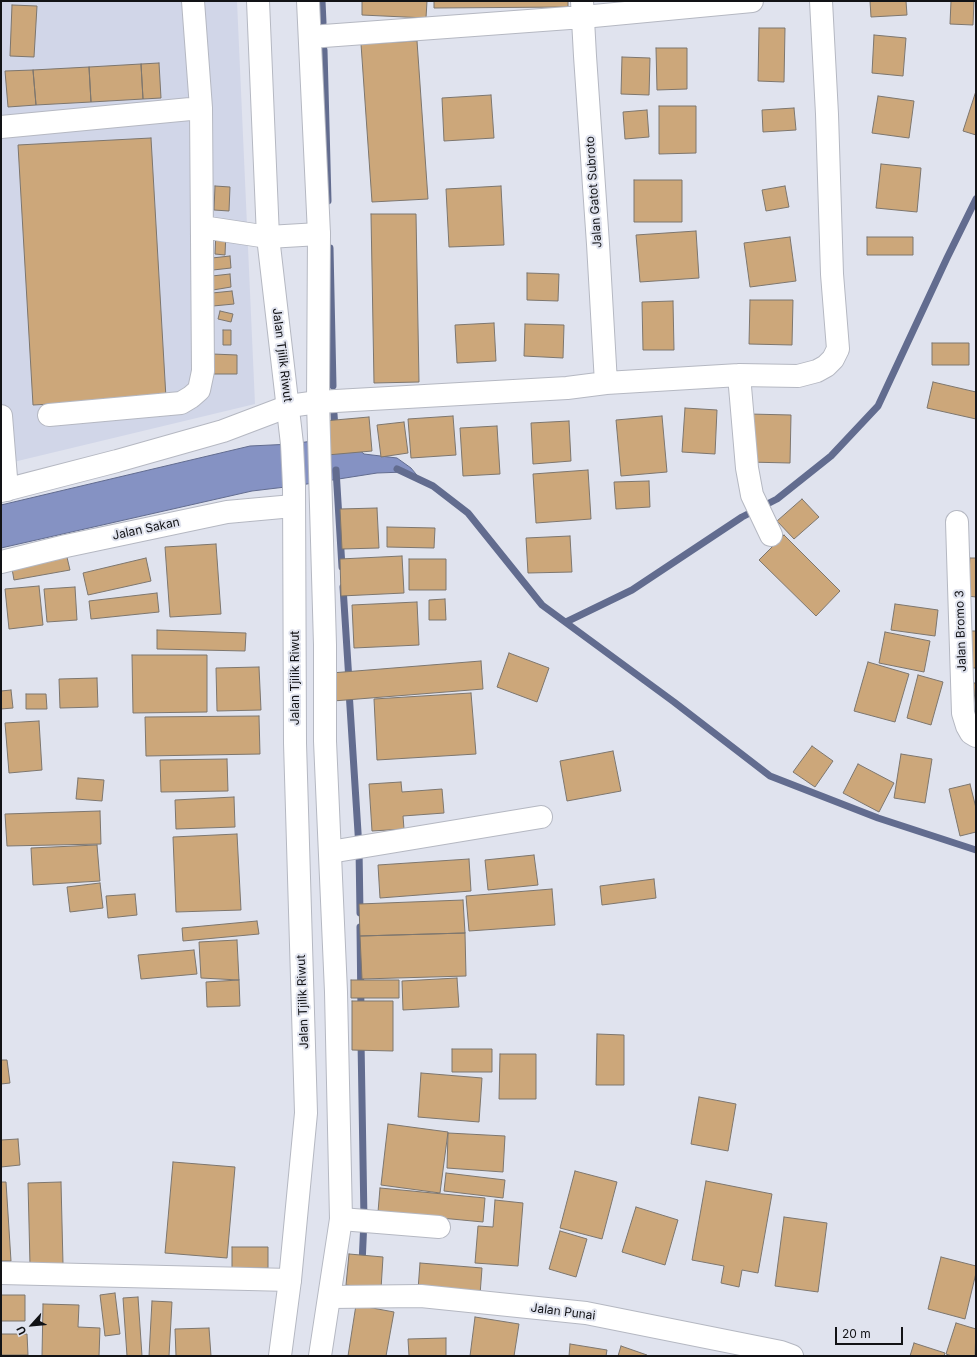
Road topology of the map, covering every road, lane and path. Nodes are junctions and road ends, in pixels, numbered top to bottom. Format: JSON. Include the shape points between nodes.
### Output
{"nodes":[{"id":1,"x":193,"y":1,"type":"edge"},
{"id":2,"x":258,"y":1,"type":"edge"},
{"id":3,"x":308,"y":1,"type":"edge"},
{"id":4,"x":752,"y":1,"type":"edge"},
{"id":5,"x":821,"y":1,"type":"edge"},
{"id":6,"x":583,"y":9,"type":"edge"},
{"id":7,"x":310,"y":37,"type":"junction"},
{"id":8,"x":201,"y":108,"type":"junction"},
{"id":9,"x":1,"y":127,"type":"edge"},
{"id":10,"x":202,"y":227,"type":"junction"},
{"id":11,"x":319,"y":234,"type":"junction"},
{"id":12,"x":268,"y":237,"type":"junction"},
{"id":13,"x":738,"y":375,"type":"junction"},
{"id":14,"x":606,"y":383,"type":"junction"},
{"id":15,"x":318,"y":402,"type":"junction"},
{"id":16,"x":289,"y":406,"type":"junction"},
{"id":17,"x":49,"y":415,"type":"dead end"},
{"id":18,"x":1,"y":416,"type":"edge"},
{"id":19,"x":4,"y":490,"type":"edge"},
{"id":20,"x":294,"y":496,"type":"junction"},
{"id":21,"x":957,"y":522,"type":"dead end"},
{"id":22,"x":771,"y":535,"type":"dead end"},
{"id":23,"x":1,"y":562,"type":"edge"},
{"id":24,"x":976,"y":736,"type":"edge"},
{"id":25,"x":324,"y":741,"type":"junction"},
{"id":26,"x":295,"y":743,"type":"junction"},
{"id":27,"x":541,"y":817,"type":"dead end"},
{"id":28,"x":330,"y":852,"type":"junction"},
{"id":29,"x":341,"y":1219,"type":"junction"},
{"id":30,"x":439,"y":1227,"type":"dead end"},
{"id":31,"x":1,"y":1273,"type":"edge"},
{"id":32,"x":290,"y":1280,"type":"junction"},
{"id":33,"x":330,"y":1297,"type":"junction"},
{"id":34,"x":280,"y":1356,"type":"edge"},
{"id":35,"x":320,"y":1356,"type":"edge"},
{"id":36,"x":792,"y":1356,"type":"edge"}],
"edges":[{"from":1,"to":8,"type":"main road"},
{"from":2,"to":12,"type":"main road","name":"Jalan Tjilik Riwut"},
{"from":3,"to":7,"type":"main road"},
{"from":4,"to":6,"type":"main road"},
{"from":5,"to":13,"type":"main road","via":[[832,274],[838,349],[826,366],[808,375]]},
{"from":6,"to":7,"type":"main road"},
{"from":6,"to":14,"type":"main road","name":"Jalan Gatot Subroto"},
{"from":7,"to":11,"type":"main road"},
{"from":8,"to":9,"type":"main road"},
{"from":8,"to":10,"type":"main road"},
{"from":10,"to":12,"type":"main road"},
{"from":10,"to":17,"type":"main road","via":[[203,371],[199,390],[181,403]]},
{"from":11,"to":12,"type":"main road"},
{"from":11,"to":15,"type":"main road"},
{"from":12,"to":16,"type":"main road","name":"Jalan Tjilik Riwut"},
{"from":13,"to":14,"type":"main road"},
{"from":13,"to":22,"type":"main road","via":[[752,495]]},
{"from":14,"to":15,"type":"main road","via":[[567,388]]},
{"from":15,"to":16,"type":"main road"},
{"from":15,"to":25,"type":"main road","via":[[325,645]]},
{"from":16,"to":19,"type":"main road","via":[[223,431]]},
{"from":16,"to":20,"type":"main road","name":"Jalan Tjilik Riwut"},
{"from":18,"to":19,"type":"main road"},
{"from":20,"to":23,"type":"main road","name":"Jalan Sakan"},
{"from":20,"to":26,"type":"main road","name":"Jalan Tjilik Riwut"},
{"from":21,"to":24,"type":"main road","name":"Jalan Bromo 3","via":[[963,713],[967,726]]},
{"from":25,"to":26,"type":"main road"},
{"from":25,"to":28,"type":"main road"},
{"from":26,"to":32,"type":"main road","name":"Jalan Tjilik Riwut","via":[[306,1113]]},
{"from":27,"to":28,"type":"main road"},
{"from":28,"to":29,"type":"main road"},
{"from":29,"to":30,"type":"main road"},
{"from":29,"to":33,"type":"main road"},
{"from":31,"to":32,"type":"main road"},
{"from":32,"to":34,"type":"main road","name":"Jalan Tjilik Riwut"},
{"from":33,"to":35,"type":"main road"},
{"from":33,"to":36,"type":"main road","name":"Jalan Punai","via":[[422,1296],[586,1313]]}]}
